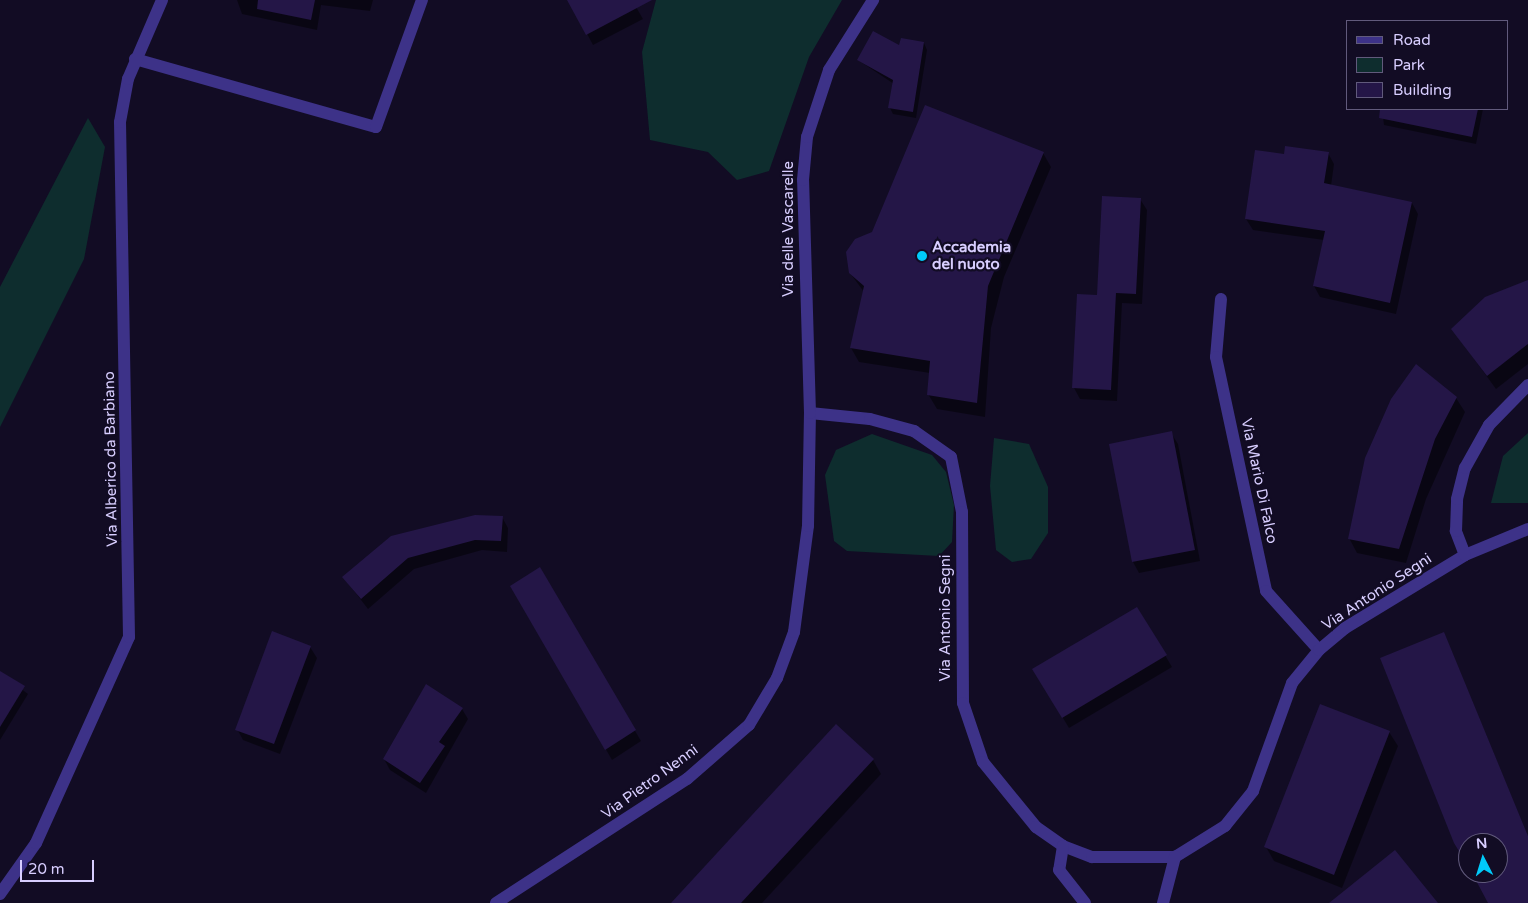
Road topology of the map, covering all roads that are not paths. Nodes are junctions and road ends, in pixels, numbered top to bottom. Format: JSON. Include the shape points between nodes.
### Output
{"nodes":[{"id":1,"x":162,"y":0,"type":"edge"},
{"id":2,"x":422,"y":0,"type":"edge"},
{"id":3,"x":872,"y":0,"type":"edge"},
{"id":4,"x":135,"y":59,"type":"junction"},
{"id":5,"x":1221,"y":299,"type":"dead end"},
{"id":6,"x":1528,"y":385,"type":"edge"},
{"id":7,"x":810,"y":413,"type":"junction"},
{"id":8,"x":1528,"y":528,"type":"edge"},
{"id":9,"x":1466,"y":555,"type":"junction"},
{"id":10,"x":1319,"y":650,"type":"junction"},
{"id":11,"x":1063,"y":846,"type":"junction"},
{"id":12,"x":1175,"y":857,"type":"junction"},
{"id":13,"x":0,"y":894,"type":"edge"},
{"id":14,"x":496,"y":903,"type":"edge"},
{"id":15,"x":1085,"y":903,"type":"edge"},
{"id":16,"x":1163,"y":903,"type":"edge"}],
"edges":[{"from":1,"to":4,"type":"street","name":"Via Alberico da Barbiano"},
{"from":2,"to":4,"type":"street","via":[[376,126]]},
{"from":3,"to":7,"type":"street","name":"Via delle Vascarelle","via":[[829,70],[807,137],[804,269]]},
{"from":4,"to":13,"type":"street","name":"Via Alberico da Barbiano","via":[[120,122],[129,636],[36,843]]},
{"from":5,"to":10,"type":"street","name":"Via Mario Di Falco","via":[[1216,357],[1266,591]]},
{"from":6,"to":9,"type":"street","via":[[1489,425],[1465,468],[1457,499],[1456,531]]},
{"from":7,"to":11,"type":"street","name":"Via Antonio Segni","via":[[870,419],[914,431],[951,457],[962,512],[959,644],[963,703],[983,762],[1036,827]]},
{"from":7,"to":14,"type":"street","name":"Via Pietro Nenni","via":[[808,526],[794,632],[777,678],[749,725],[687,779]]},
{"from":8,"to":9,"type":"street","name":"Via Antonio Segni"},
{"from":9,"to":10,"type":"street","name":"Via Antonio Segni","via":[[1346,628]]},
{"from":10,"to":12,"type":"street","name":"Via Antonio Segni","via":[[1292,683],[1254,791],[1225,826]]},
{"from":11,"to":12,"type":"street","name":"Via Antonio Segni","via":[[1092,857],[1124,860]]},
{"from":11,"to":15,"type":"street","via":[[1059,870]]},
{"from":12,"to":16,"type":"street"}]}
